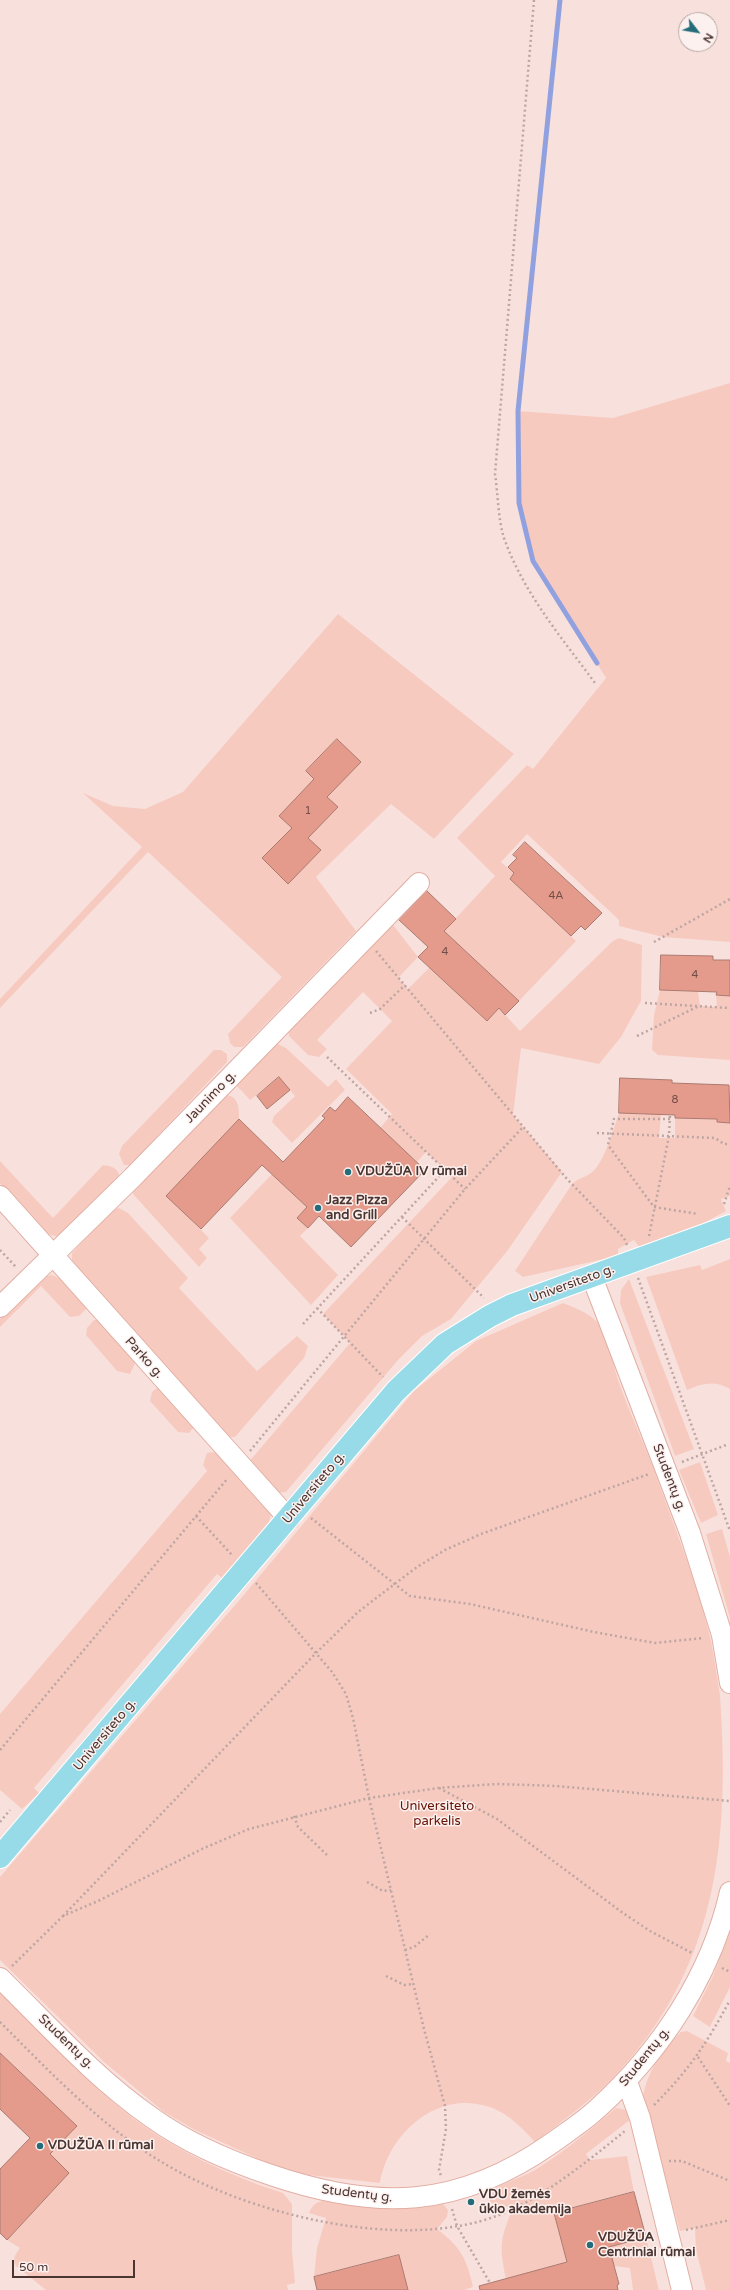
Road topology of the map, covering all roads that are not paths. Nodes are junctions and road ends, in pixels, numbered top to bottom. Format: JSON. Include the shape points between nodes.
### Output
{"nodes":[{"id":1,"x":418,"y":883,"type":"dead end"},
{"id":2,"x":0,"y":1196,"type":"edge"},
{"id":3,"x":724,"y":1230,"type":"edge"},
{"id":4,"x":52,"y":1255,"type":"junction"},
{"id":5,"x":592,"y":1277,"type":"junction"},
{"id":6,"x":0,"y":1306,"type":"edge"},
{"id":7,"x":293,"y":1514,"type":"junction"},
{"id":8,"x":730,"y":1683,"type":"edge"},
{"id":9,"x":0,"y":1857,"type":"edge"},
{"id":10,"x":730,"y":1892,"type":"edge"},
{"id":11,"x":5,"y":1973,"type":"edge"},
{"id":12,"x":627,"y":2082,"type":"junction"},
{"id":13,"x":682,"y":2290,"type":"edge"}],
"edges":[{"from":1,"to":4,"type":"street","name":"Jaunimo g.","via":[[133,1177]]},
{"from":2,"to":4,"type":"street","name":"Parko g."},
{"from":3,"to":5,"type":"main road","name":"Universiteto g."},
{"from":4,"to":6,"type":"street","name":"Jaunimo g."},
{"from":4,"to":7,"type":"street","name":"Parko g.","via":[[239,1464]]},
{"from":5,"to":7,"type":"main road","name":"Universiteto g.","via":[[512,1305],[466,1329],[445,1344],[396,1391]]},
{"from":5,"to":8,"type":"street","name":"Studentų g.","via":[[690,1533],[722,1635]]},
{"from":7,"to":9,"type":"main road","name":"Universiteto g."},
{"from":10,"to":12,"type":"street","name":"Studentų g.","via":[[719,1930],[676,2017]]},
{"from":11,"to":12,"type":"street","name":"Studentų g.","via":[[112,2086],[151,2117],[191,2142],[237,2164],[305,2187],[378,2199],[447,2194],[498,2176],[524,2162],[586,2119]]},
{"from":12,"to":13,"type":"street","via":[[640,2118]]}]}
